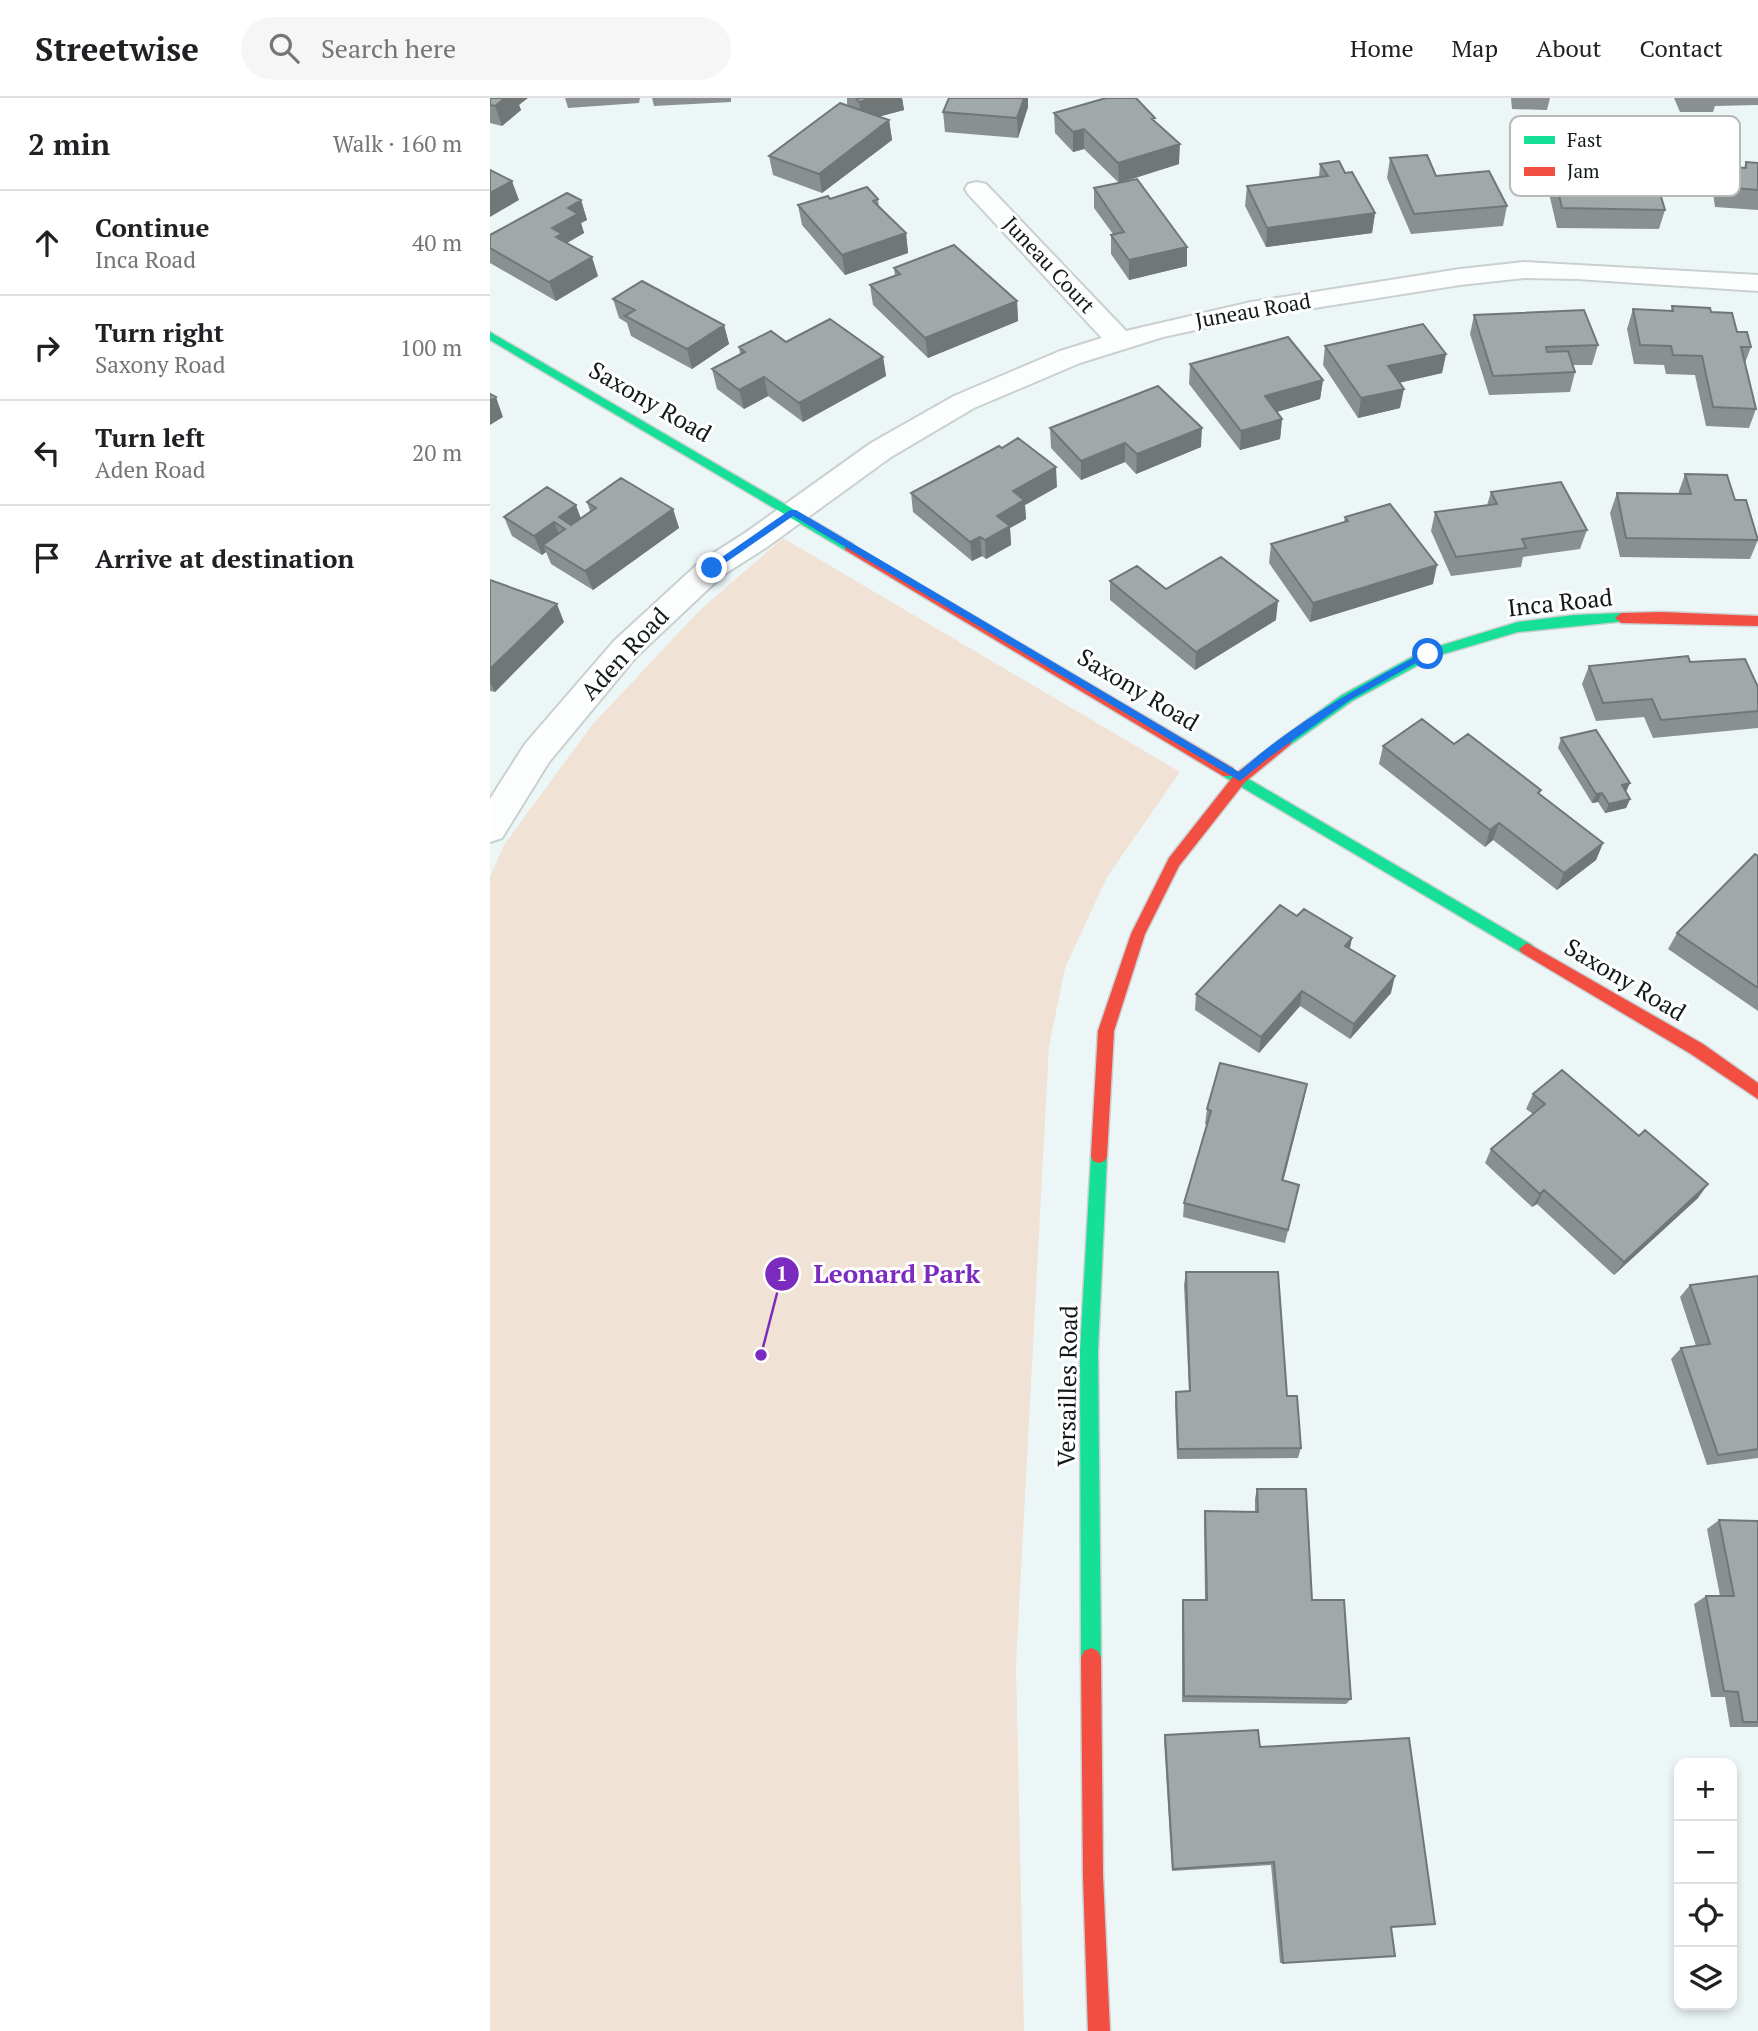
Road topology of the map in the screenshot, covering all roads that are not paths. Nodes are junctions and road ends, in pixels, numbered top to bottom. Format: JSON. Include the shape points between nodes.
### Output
{"nodes":[{"id":1,"x":977,"y":189,"type":"dead end"},
{"id":2,"x":1758,"y":283,"type":"edge"},
{"id":3,"x":490,"y":335,"type":"edge"},
{"id":4,"x":1120,"y":341,"type":"junction"},
{"id":5,"x":793,"y":512,"type":"junction"},
{"id":6,"x":1758,"y":621,"type":"edge"},
{"id":7,"x":1240,"y":778,"type":"junction"},
{"id":8,"x":490,"y":828,"type":"edge"},
{"id":9,"x":1758,"y":1092,"type":"edge"},
{"id":10,"x":1099,"y":2031,"type":"edge"}],
"edges":[{"from":1,"to":4,"type":"street","name":"Juneau Court"},
{"from":2,"to":4,"type":"street","name":"Juneau Road","via":[[1524,270],[1251,310]]},
{"from":3,"to":5,"type":"street","name":"Saxony Road"},
{"from":4,"to":5,"type":"street","name":"Juneau Road","via":[[964,402],[881,450]]},
{"from":5,"to":7,"type":"street","name":"Saxony Road"},
{"from":5,"to":8,"type":"street","name":"Aden Road","via":[[712,568],[625,649],[537,753]]},
{"from":6,"to":7,"type":"street","name":"Inca Road","via":[[1586,620],[1505,631],[1428,654],[1347,698]]},
{"from":7,"to":9,"type":"street","name":"Saxony Road","via":[[1696,1049]]},
{"from":7,"to":10,"type":"street","name":"Versailles Road","via":[[1174,862],[1138,934],[1106,1031],[1089,1352],[1093,1876]]}]}
